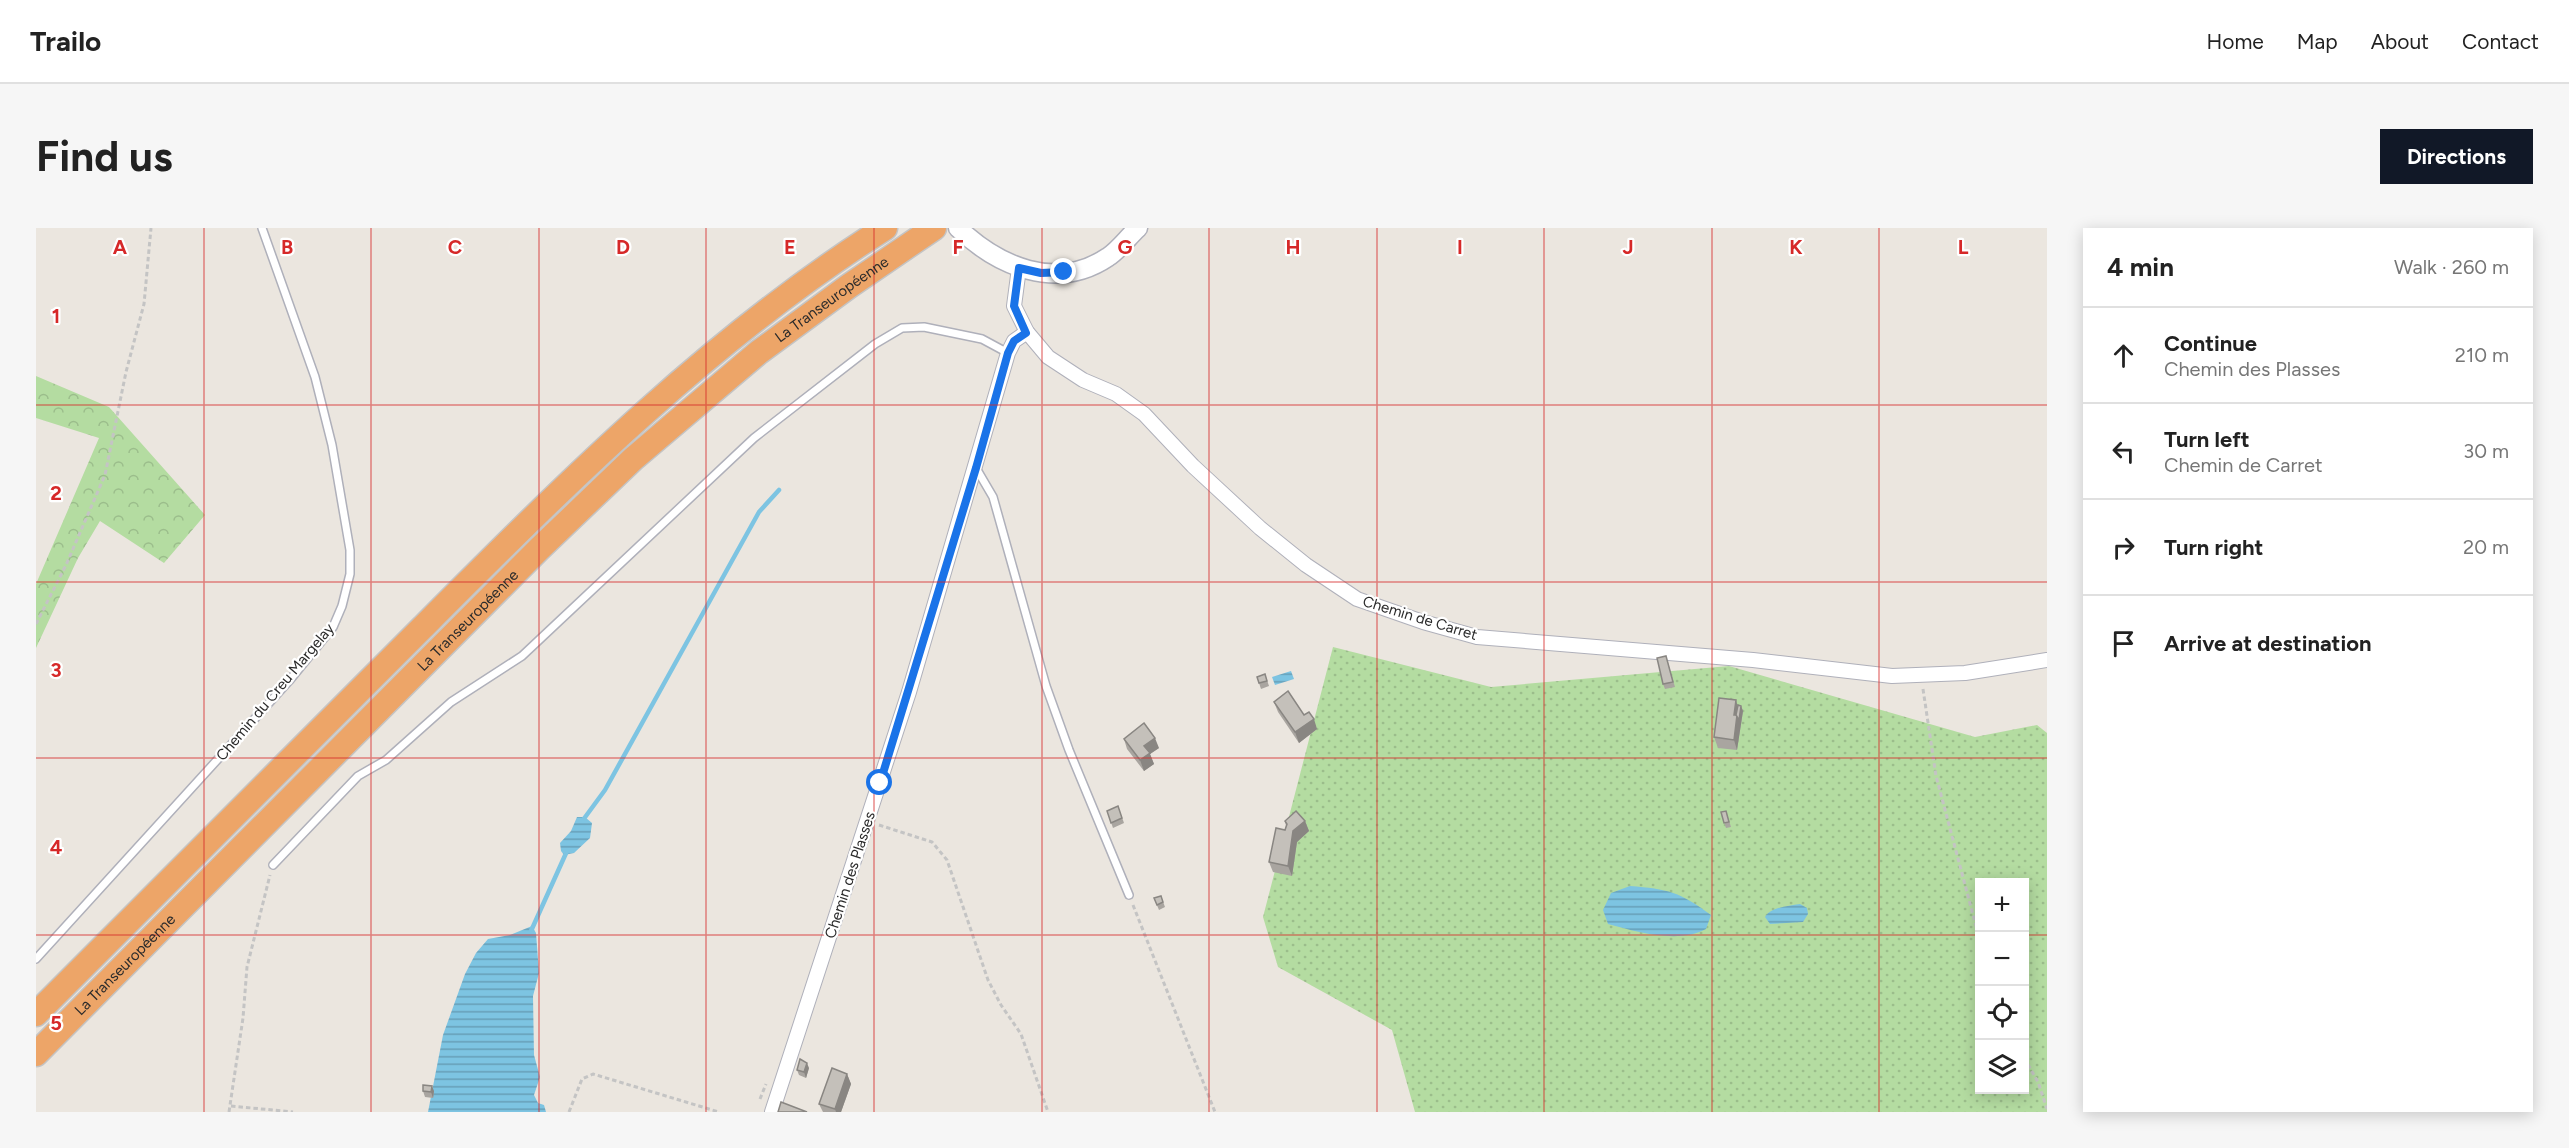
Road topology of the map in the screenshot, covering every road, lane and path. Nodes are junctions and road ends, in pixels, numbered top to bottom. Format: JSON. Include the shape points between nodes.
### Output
{"nodes":[{"id":1,"x":151,"y":228,"type":"edge"},
{"id":2,"x":262,"y":228,"type":"edge"},
{"id":3,"x":885,"y":228,"type":"edge"},
{"id":4,"x":958,"y":228,"type":"edge"},
{"id":5,"x":1138,"y":228,"type":"edge"},
{"id":6,"x":928,"y":232,"type":"edge"},
{"id":7,"x":1019,"y":268,"type":"junction"},
{"id":8,"x":1026,"y":333,"type":"junction"},
{"id":9,"x":1008,"y":353,"type":"junction"},
{"id":10,"x":976,"y":468,"type":"junction"},
{"id":11,"x":36,"y":624,"type":"edge"},
{"id":12,"x":2047,"y":660,"type":"edge"},
{"id":13,"x":1921,"y":675,"type":"junction"},
{"id":14,"x":869,"y":817,"type":"junction"},
{"id":15,"x":273,"y":865,"type":"joint"},
{"id":16,"x":1129,"y":895,"type":"joint"},
{"id":17,"x":1978,"y":932,"type":"edge"},
{"id":18,"x":36,"y":959,"type":"edge"},
{"id":19,"x":36,"y":1014,"type":"edge"},
{"id":20,"x":36,"y":1054,"type":"edge"},
{"id":21,"x":2029,"y":1065,"type":"edge"},
{"id":22,"x":231,"y":1106,"type":"junction"},
{"id":23,"x":2047,"y":1109,"type":"edge"},
{"id":24,"x":229,"y":1112,"type":"edge"},
{"id":25,"x":293,"y":1112,"type":"edge"},
{"id":26,"x":569,"y":1112,"type":"edge"},
{"id":27,"x":719,"y":1112,"type":"edge"},
{"id":28,"x":772,"y":1112,"type":"edge"},
{"id":29,"x":1048,"y":1112,"type":"edge"},
{"id":30,"x":1215,"y":1112,"type":"edge"}],
"edges":[{"from":1,"to":11,"type":"path","via":[[146,296],[105,475]]},
{"from":2,"to":18,"type":"lane","name":"Chemin du Creu Margelay","via":[[315,377],[332,445],[350,550],[350,574],[342,606],[333,627],[289,681]]},
{"from":3,"to":19,"type":"highway","name":"La Transeuropéenne","via":[[779,300],[633,422]]},
{"from":4,"to":7,"type":"street","via":[[998,260]]},
{"from":5,"to":7,"type":"street","via":[[1108,257],[1085,267],[1041,273]]},
{"from":6,"to":20,"type":"highway","name":"La Transeuropéenne","via":[[759,352],[633,459],[538,549]]},
{"from":7,"to":8,"type":"street","name":"Chemin de Carret","via":[[1014,306]]},
{"from":8,"to":9,"type":"street","name":"Chemin des Plasses","via":[[1014,341]]},
{"from":8,"to":13,"type":"street","name":"Chemin de Carret","via":[[1048,357],[1144,414],[1192,466],[1260,528],[1357,599],[1478,637],[1892,676]]},
{"from":9,"to":10,"type":"street","name":"Chemin des Plasses"},
{"from":9,"to":15,"type":"lane","via":[[982,339],[924,327],[902,328],[875,344],[754,438],[522,656],[451,702],[386,760],[358,776]]},
{"from":10,"to":14,"type":"street","name":"Chemin des Plasses"},
{"from":10,"to":16,"type":"lane","via":[[993,497],[1049,697]]},
{"from":12,"to":13,"type":"street","name":"Chemin de Carret","via":[[1965,674]]},
{"from":13,"to":17,"type":"path","via":[[1936,776]]},
{"from":14,"to":28,"type":"street","name":"Chemin des Plasses"},
{"from":14,"to":29,"type":"path","via":[[887,830],[911,833],[932,842],[947,860],[988,980],[1021,1034]]},
{"from":15,"to":22,"type":"path","via":[[247,967]]},
{"from":16,"to":30,"type":"path"},
{"from":21,"to":23,"type":"path"},
{"from":22,"to":24,"type":"path"},
{"from":22,"to":25,"type":"path"},
{"from":26,"to":27,"type":"path","via":[[582,1079],[593,1074]]}]}
